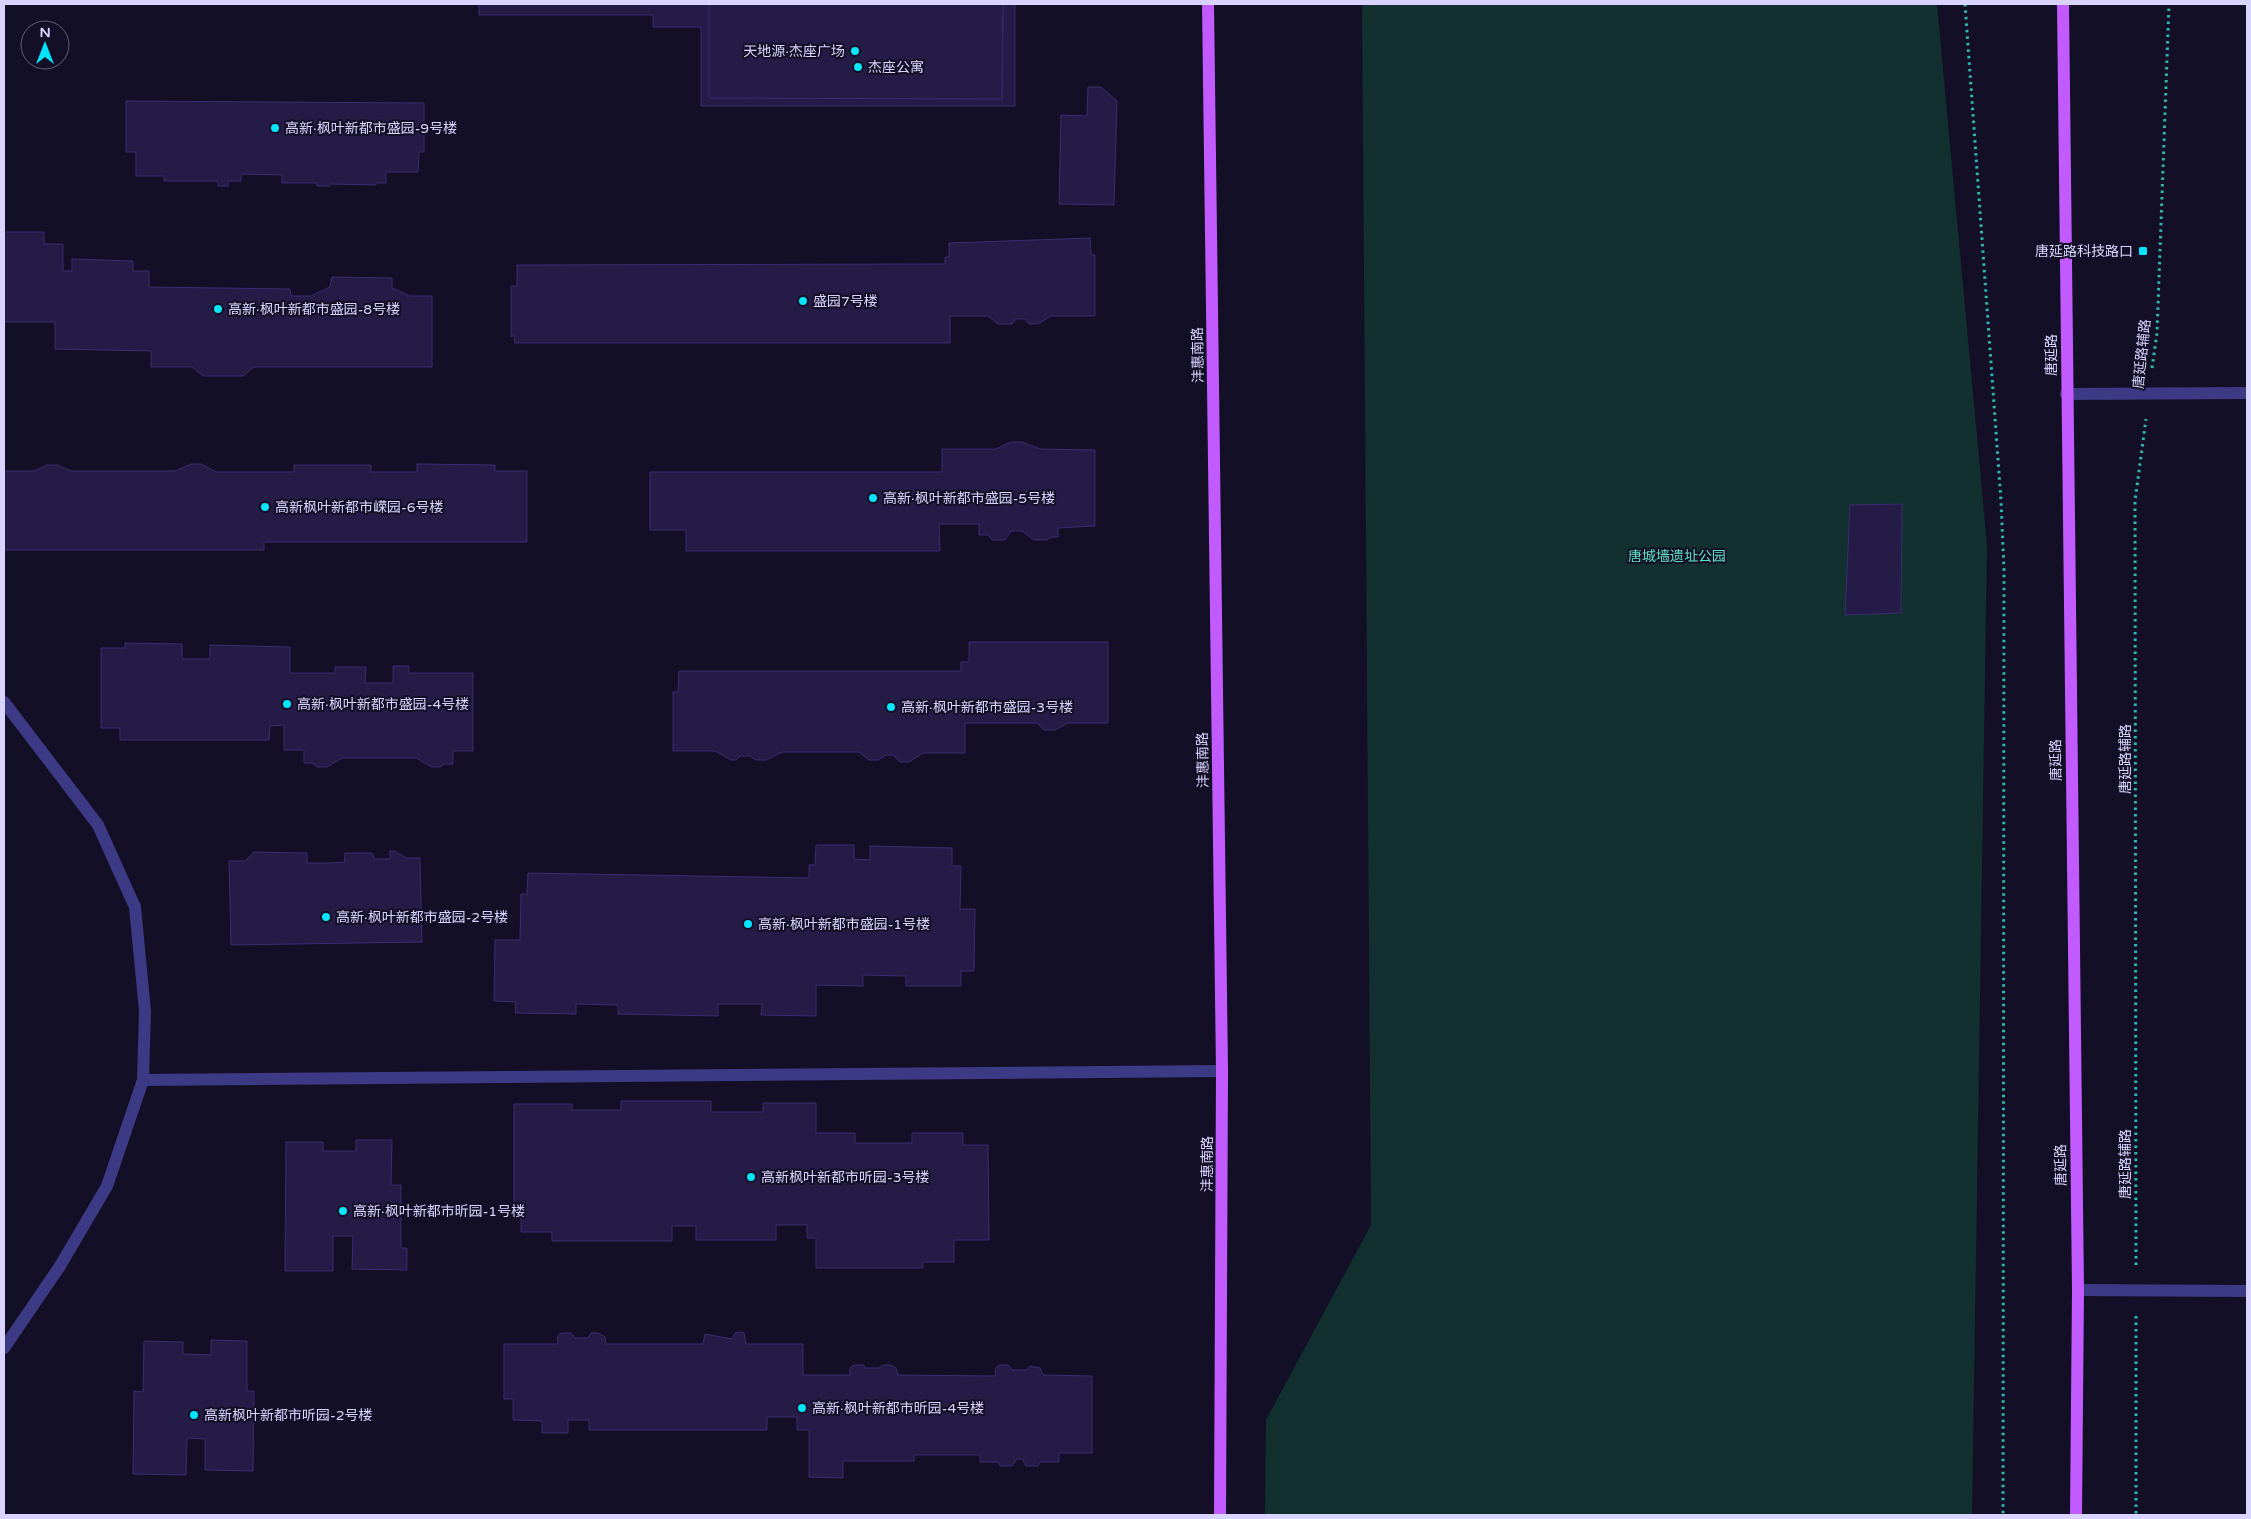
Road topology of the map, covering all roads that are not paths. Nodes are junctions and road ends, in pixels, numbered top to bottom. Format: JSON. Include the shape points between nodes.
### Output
{"nodes":[{"id":1,"x":1208,"y":4,"type":"edge"},
{"id":2,"x":2063,"y":4,"type":"edge"},
{"id":3,"x":2247,"y":393,"type":"edge"},
{"id":4,"x":2066,"y":394,"type":"junction"},
{"id":5,"x":4,"y":702,"type":"edge"},
{"id":6,"x":1222,"y":1071,"type":"junction"},
{"id":7,"x":143,"y":1080,"type":"junction"},
{"id":8,"x":2078,"y":1290,"type":"junction"},
{"id":9,"x":2247,"y":1291,"type":"edge"},
{"id":10,"x":4,"y":1348,"type":"edge"},
{"id":11,"x":1220,"y":1515,"type":"edge"},
{"id":12,"x":2076,"y":1515,"type":"edge"}],
"edges":[{"from":1,"to":6,"type":"main road","name":"沣惠南路"},
{"from":2,"to":4,"type":"main road","name":"唐延路"},
{"from":3,"to":4,"type":"street"},
{"from":4,"to":8,"type":"main road","name":"唐延路"},
{"from":5,"to":7,"type":"street","via":[[98,825],[135,906],[145,1011]]},
{"from":6,"to":7,"type":"street"},
{"from":6,"to":11,"type":"main road","name":"沣惠南路"},
{"from":7,"to":10,"type":"street","via":[[107,1186],[60,1266]]},
{"from":8,"to":9,"type":"street"},
{"from":8,"to":12,"type":"main road","name":"唐延路"}]}
